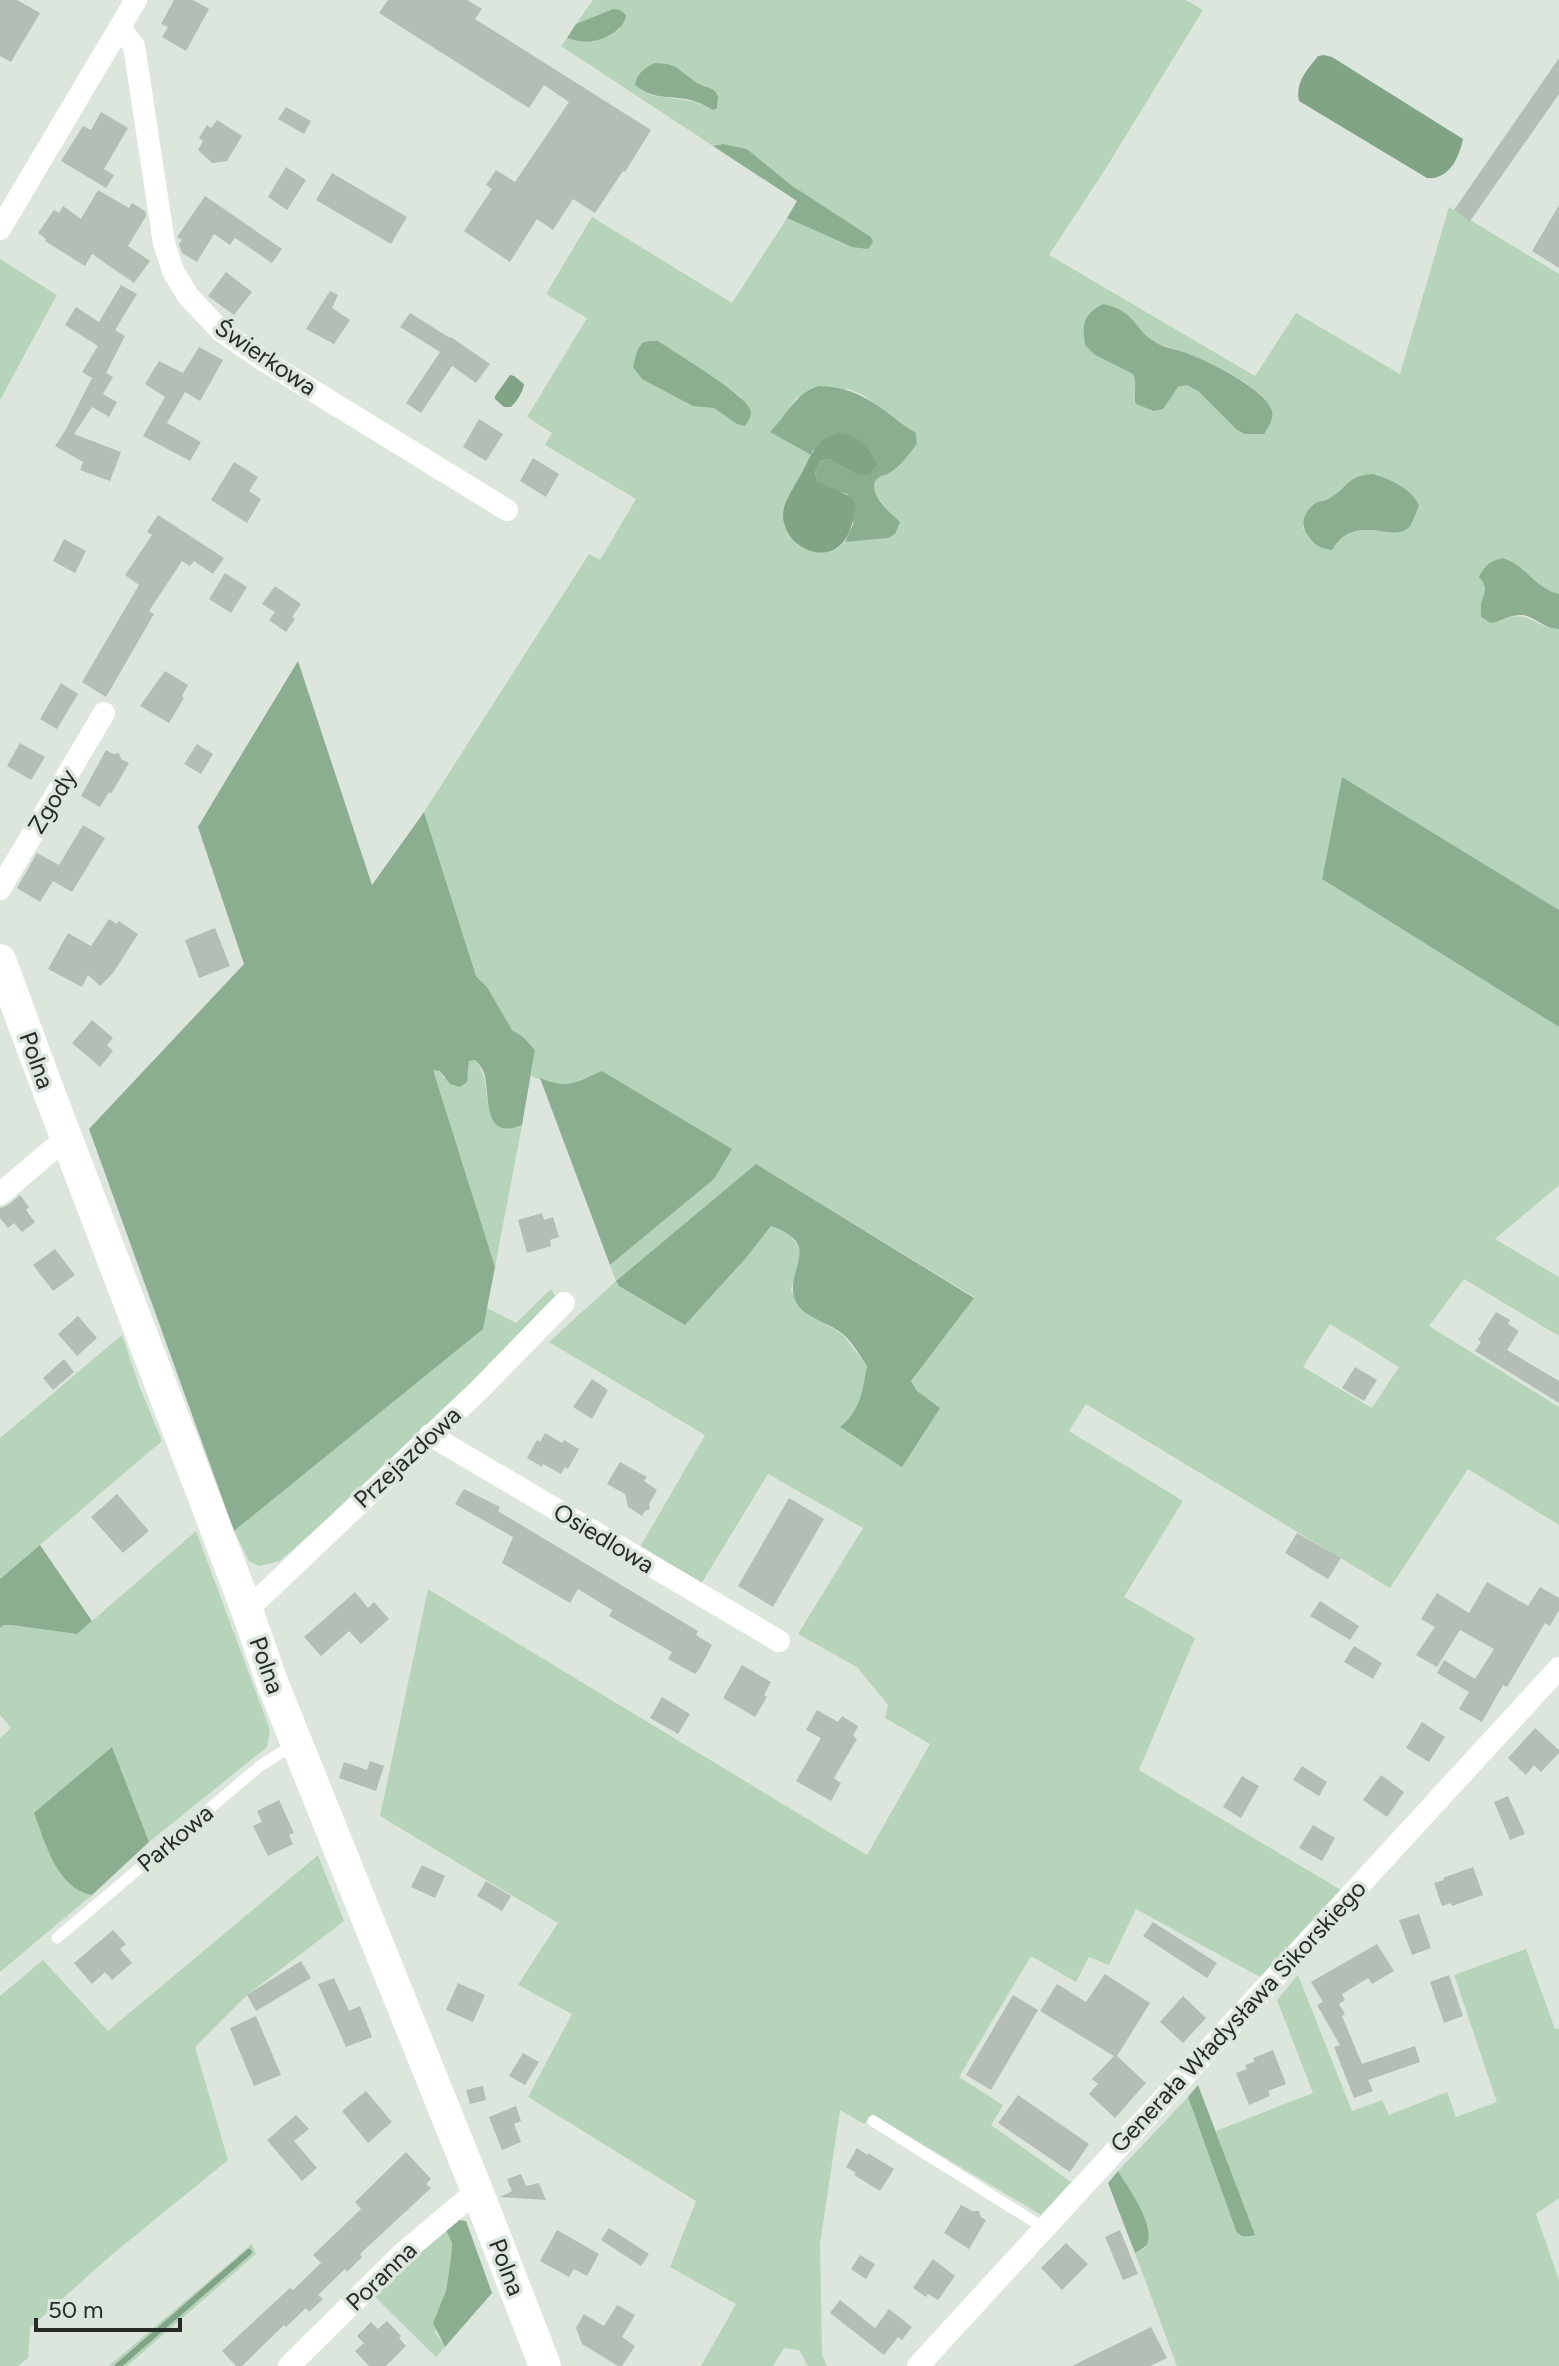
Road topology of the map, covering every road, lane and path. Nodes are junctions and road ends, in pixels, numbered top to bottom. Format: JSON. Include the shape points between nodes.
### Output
{"nodes":[{"id":1,"x":136,"y":0,"type":"edge"},
{"id":2,"x":120,"y":28,"type":"junction"},
{"id":3,"x":0,"y":229,"type":"edge"},
{"id":4,"x":507,"y":510,"type":"dead end"},
{"id":5,"x":104,"y":713,"type":"dead end"},
{"id":6,"x":0,"y":889,"type":"edge"},
{"id":7,"x":0,"y":960,"type":"edge"},
{"id":8,"x":66,"y":1138,"type":"junction"},
{"id":9,"x":0,"y":1194,"type":"edge"},
{"id":10,"x":564,"y":1303,"type":"dead end"},
{"id":11,"x":430,"y":1435,"type":"junction"},
{"id":12,"x":247,"y":1610,"type":"junction"},
{"id":13,"x":779,"y":1641,"type":"dead end"},
{"id":14,"x":1559,"y":1668,"type":"edge"},
{"id":15,"x":296,"y":1743,"type":"junction"},
{"id":16,"x":57,"y":1938,"type":"dead end"},
{"id":17,"x":873,"y":2121,"type":"dead end"},
{"id":18,"x":478,"y":2193,"type":"junction"},
{"id":19,"x":1044,"y":2228,"type":"junction"},
{"id":20,"x":289,"y":2366,"type":"edge"},
{"id":21,"x":545,"y":2366,"type":"edge"},
{"id":22,"x":918,"y":2366,"type":"edge"}],
"edges":[{"from":1,"to":2,"type":"street"},
{"from":2,"to":3,"type":"street"},
{"from":2,"to":4,"type":"street","name":"Świerkowa","via":[[134,46],[168,258],[188,296],[221,331],[254,354]]},
{"from":5,"to":6,"type":"street","name":"Zgody"},
{"from":7,"to":8,"type":"street","name":"Polna"},
{"from":8,"to":9,"type":"street"},
{"from":8,"to":12,"type":"street","name":"Polna"},
{"from":10,"to":11,"type":"street","name":"Przejazdowa"},
{"from":11,"to":12,"type":"street","name":"Przejazdowa"},
{"from":11,"to":13,"type":"street","name":"Osiedlowa"},
{"from":12,"to":15,"type":"street","name":"Polna"},
{"from":14,"to":19,"type":"street","name":"Generała Władysława Sikorskiego"},
{"from":15,"to":16,"type":"lane","name":"Parkowa","via":[[260,1766]]},
{"from":15,"to":18,"type":"street","name":"Polna"},
{"from":17,"to":19,"type":"lane"},
{"from":18,"to":20,"type":"street","name":"Poranna","via":[[403,2253]]},
{"from":18,"to":21,"type":"street","name":"Polna"},
{"from":19,"to":22,"type":"street","name":"Generała Władysława Sikorskiego"}]}
